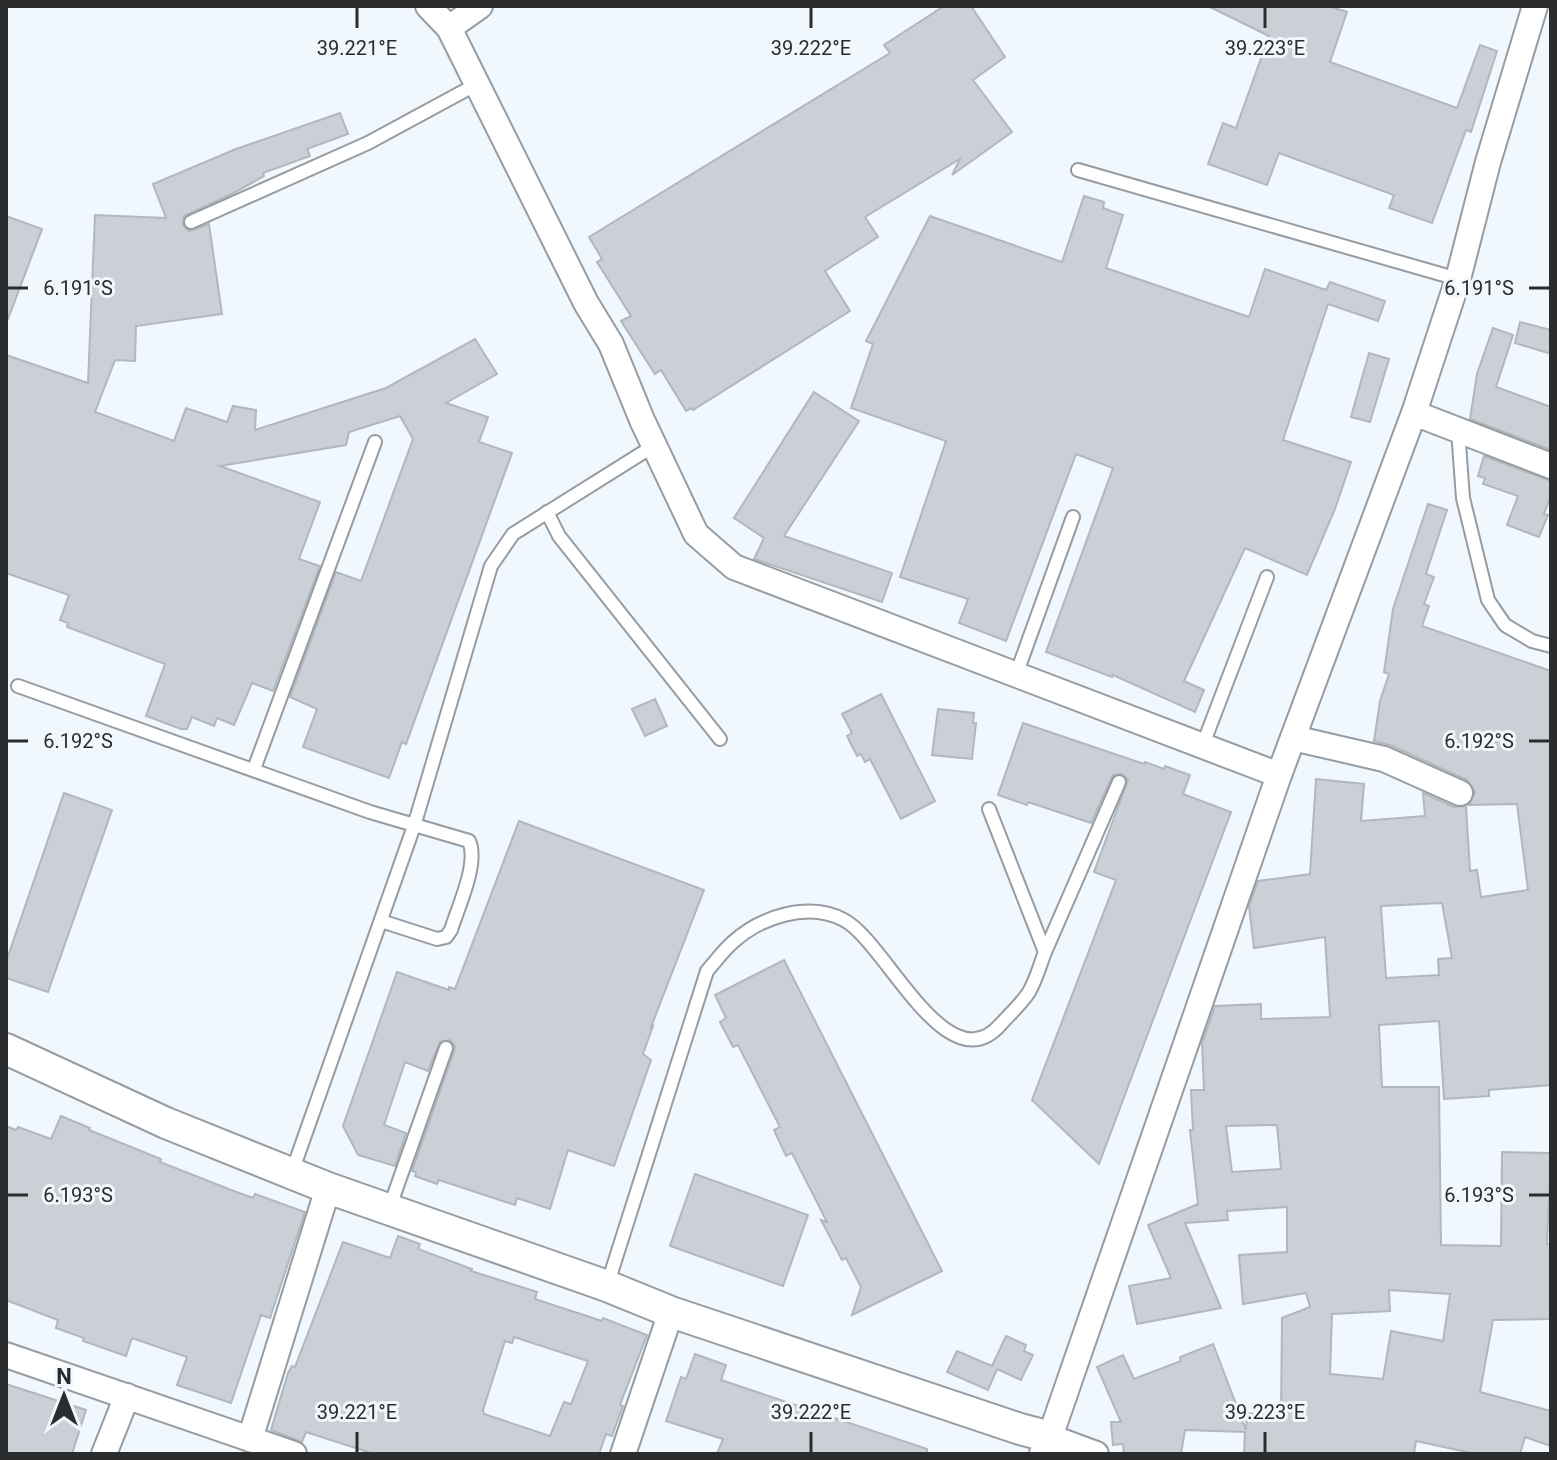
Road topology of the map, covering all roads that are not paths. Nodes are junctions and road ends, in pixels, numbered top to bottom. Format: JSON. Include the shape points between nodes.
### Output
{"nodes":[{"id":1,"x":428,"y":6,"type":"edge"},
{"id":2,"x":480,"y":6,"type":"edge"},
{"id":3,"x":1535,"y":6,"type":"edge"},
{"id":4,"x":449,"y":28,"type":"junction"},
{"id":5,"x":477,"y":84,"type":"junction"},
{"id":6,"x":1078,"y":170,"type":"dead end"},
{"id":7,"x":191,"y":222,"type":"dead end"},
{"id":8,"x":1458,"y":279,"type":"junction"},
{"id":9,"x":1414,"y":413,"type":"junction"},
{"id":10,"x":1458,"y":430,"type":"junction"},
{"id":11,"x":375,"y":442,"type":"dead end"},
{"id":12,"x":655,"y":445,"type":"junction"},
{"id":13,"x":1551,"y":466,"type":"edge"},
{"id":14,"x":547,"y":512,"type":"junction"},
{"id":15,"x":1073,"y":517,"type":"dead end"},
{"id":16,"x":1267,"y":577,"type":"dead end"},
{"id":17,"x":1551,"y":646,"type":"edge"},
{"id":18,"x":1016,"y":675,"type":"junction"},
{"id":19,"x":18,"y":686,"type":"dead end"},
{"id":20,"x":1293,"y":738,"type":"junction"},
{"id":21,"x":720,"y":739,"type":"dead end"},
{"id":22,"x":1202,"y":747,"type":"junction"},
{"id":23,"x":254,"y":769,"type":"junction"},
{"id":24,"x":1279,"y":775,"type":"junction"},
{"id":25,"x":1119,"y":782,"type":"dead end"},
{"id":26,"x":1460,"y":793,"type":"dead end"},
{"id":27,"x":989,"y":809,"type":"dead end"},
{"id":28,"x":414,"y":826,"type":"junction"},
{"id":29,"x":381,"y":921,"type":"junction"},
{"id":30,"x":1045,"y":952,"type":"junction"},
{"id":31,"x":446,"y":1048,"type":"dead end"},
{"id":32,"x":6,"y":1049,"type":"edge"},
{"id":33,"x":292,"y":1172,"type":"junction"},
{"id":34,"x":328,"y":1188,"type":"junction"},
{"id":35,"x":389,"y":1209,"type":"junction"},
{"id":36,"x":607,"y":1286,"type":"junction"},
{"id":37,"x":671,"y":1312,"type":"junction"},
{"id":38,"x":6,"y":1355,"type":"edge"},
{"id":39,"x":127,"y":1396,"type":"junction"},
{"id":40,"x":250,"y":1439,"type":"junction"},
{"id":41,"x":1048,"y":1445,"type":"edge"},
{"id":42,"x":104,"y":1454,"type":"edge"},
{"id":43,"x":294,"y":1454,"type":"edge"},
{"id":44,"x":623,"y":1454,"type":"edge"},
{"id":45,"x":1096,"y":1454,"type":"edge"}],
"edges":[{"from":1,"to":4,"type":"street"},
{"from":2,"to":4,"type":"street"},
{"from":3,"to":8,"type":"street"},
{"from":4,"to":5,"type":"street"},
{"from":5,"to":7,"type":"lane","via":[[368,143]]},
{"from":5,"to":12,"type":"street","via":[[611,344]]},
{"from":6,"to":8,"type":"lane"},
{"from":8,"to":9,"type":"street"},
{"from":9,"to":10,"type":"street"},
{"from":9,"to":20,"type":"street"},
{"from":10,"to":13,"type":"street"},
{"from":10,"to":17,"type":"lane","via":[[1463,498],[1488,600],[1505,625]]},
{"from":11,"to":23,"type":"lane"},
{"from":12,"to":14,"type":"lane"},
{"from":12,"to":18,"type":"street","via":[[696,534],[734,567]]},
{"from":14,"to":21,"type":"lane","via":[[559,536]]},
{"from":14,"to":28,"type":"lane","via":[[513,534],[491,566]]},
{"from":15,"to":18,"type":"lane"},
{"from":16,"to":22,"type":"lane"},
{"from":18,"to":22,"type":"street"},
{"from":19,"to":23,"type":"lane"},
{"from":20,"to":24,"type":"street"},
{"from":20,"to":26,"type":"street","via":[[1384,759]]},
{"from":22,"to":24,"type":"street"},
{"from":23,"to":28,"type":"lane"},
{"from":24,"to":41,"type":"street"},
{"from":25,"to":30,"type":"lane"},
{"from":27,"to":30,"type":"lane"},
{"from":28,"to":29,"type":"lane"},
{"from":28,"to":29,"type":"lane","via":[[469,841],[473,851],[451,930],[437,939]]},
{"from":29,"to":33,"type":"lane"},
{"from":30,"to":36,"type":"lane","via":[[1029,993],[980,1040],[957,1037],[934,1023],[869,942],[844,920],[808,910],[763,921],[732,943],[707,971]]},
{"from":31,"to":35,"type":"lane"},
{"from":32,"to":33,"type":"street","via":[[166,1123]]},
{"from":33,"to":34,"type":"street"},
{"from":34,"to":35,"type":"street"},
{"from":34,"to":40,"type":"street"},
{"from":35,"to":36,"type":"street"},
{"from":36,"to":37,"type":"street"},
{"from":37,"to":41,"type":"street","via":[[1020,1429]]},
{"from":37,"to":44,"type":"street"},
{"from":38,"to":39,"type":"street"},
{"from":39,"to":40,"type":"street"},
{"from":39,"to":42,"type":"street"},
{"from":40,"to":43,"type":"street"},
{"from":41,"to":45,"type":"street"}]}
